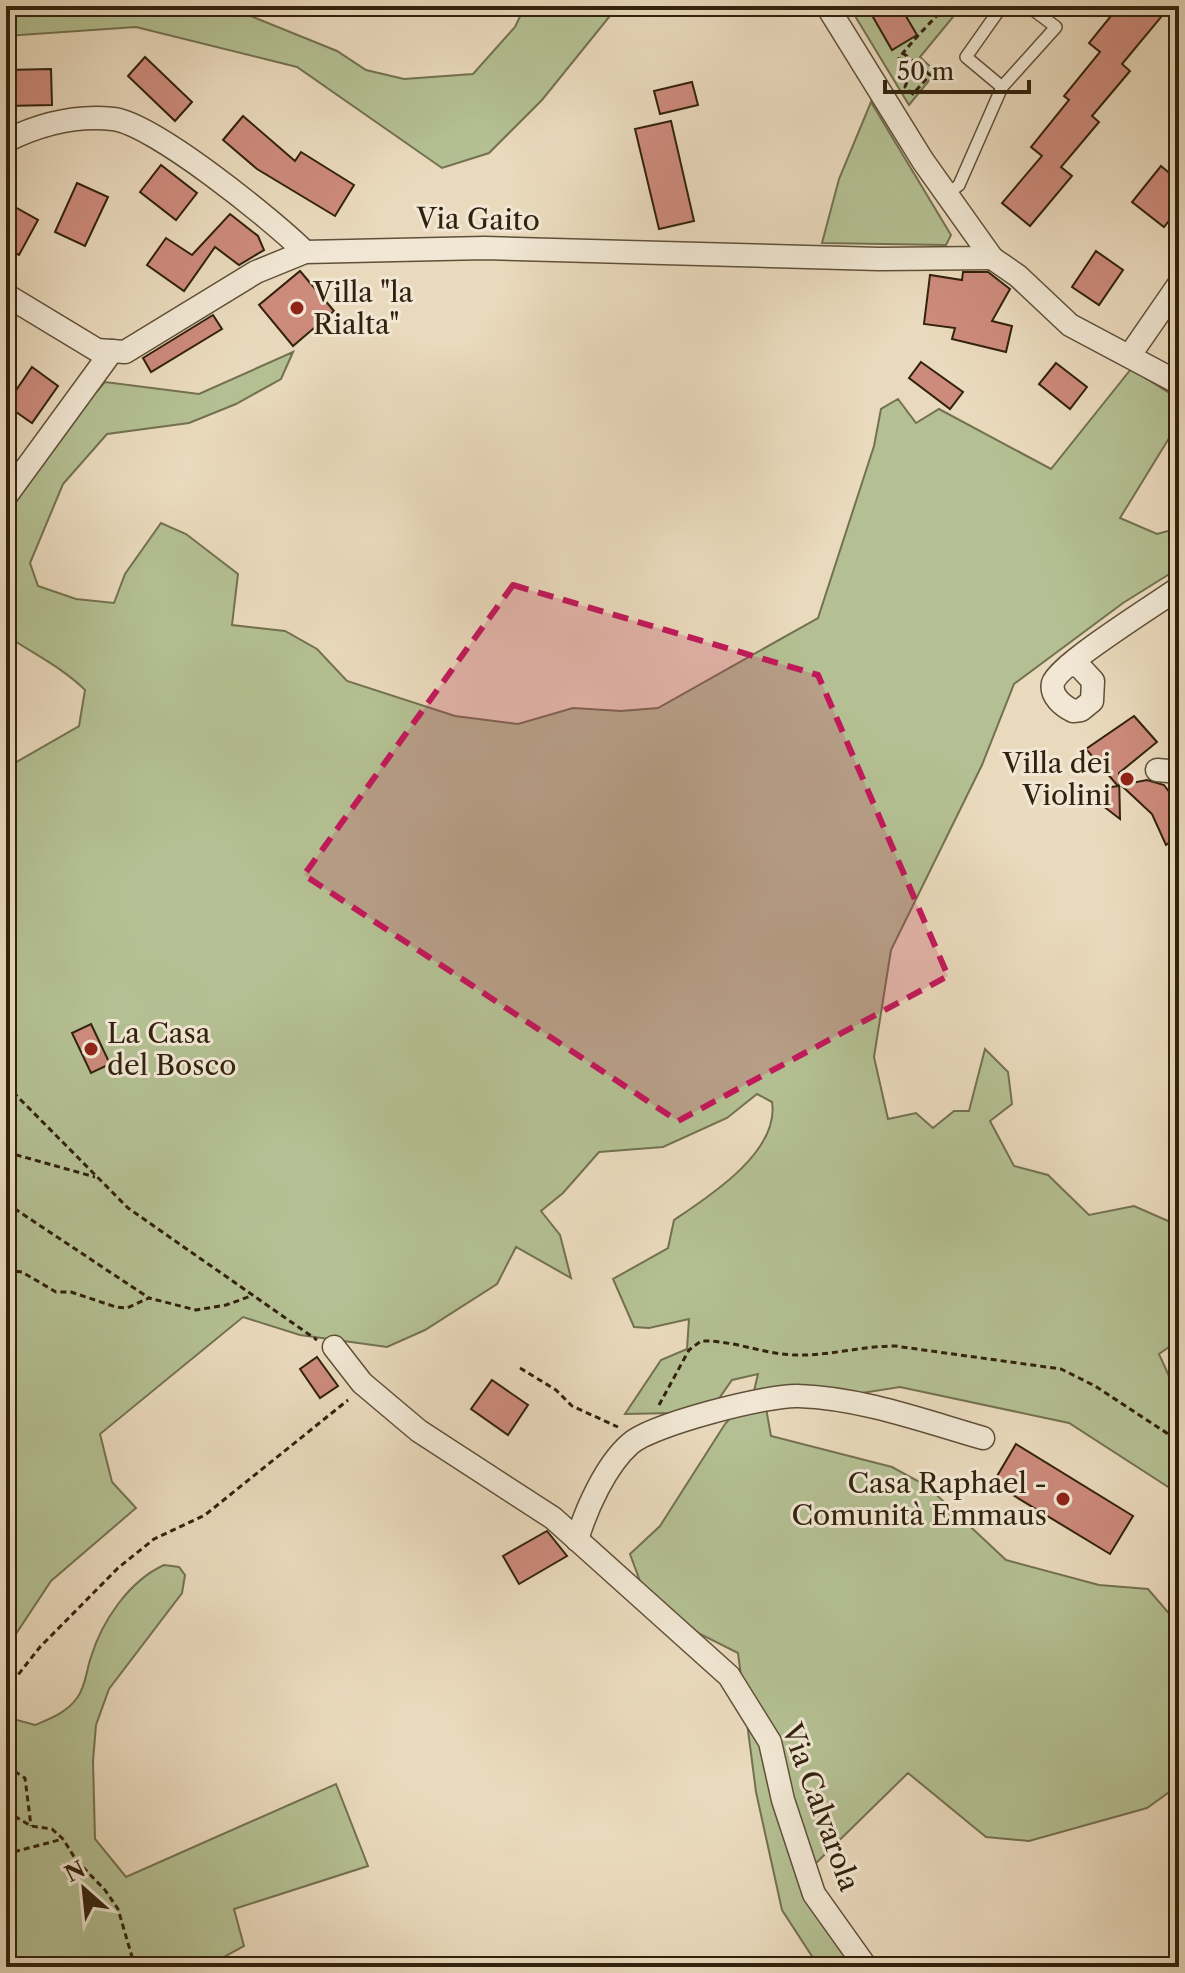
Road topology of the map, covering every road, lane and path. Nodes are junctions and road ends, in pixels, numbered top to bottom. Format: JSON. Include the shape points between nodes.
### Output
{"nodes":[{"id":1,"x":827,"y":6,"type":"edge"},
{"id":2,"x":946,"y":6,"type":"edge"},
{"id":3,"x":1002,"y":6,"type":"edge"},
{"id":4,"x":1028,"y":6,"type":"edge"},
{"id":5,"x":903,"y":53,"type":"junction"},
{"id":6,"x":1002,"y":87,"type":"junction"},
{"id":7,"x":6,"y":141,"type":"edge"},
{"id":8,"x":946,"y":195,"type":"junction"},
{"id":9,"x":305,"y":252,"type":"junction"},
{"id":10,"x":992,"y":258,"type":"junction"},
{"id":11,"x":1179,"y":284,"type":"edge"},
{"id":12,"x":6,"y":295,"type":"edge"},
{"id":13,"x":112,"y":351,"type":"junction"},
{"id":14,"x":1130,"y":355,"type":"junction"},
{"id":15,"x":1179,"y":383,"type":"edge"},
{"id":16,"x":6,"y":496,"type":"edge"},
{"id":17,"x":1179,"y":588,"type":"edge"},
{"id":18,"x":1069,"y":665,"type":"dead end"},
{"id":19,"x":6,"y":1085,"type":"edge"},
{"id":20,"x":6,"y":1152,"type":"edge"},
{"id":21,"x":96,"y":1177,"type":"junction"},
{"id":22,"x":6,"y":1203,"type":"edge"},
{"id":23,"x":6,"y":1270,"type":"edge"},
{"id":24,"x":251,"y":1296,"type":"junction"},
{"id":25,"x":149,"y":1298,"type":"junction"},
{"id":26,"x":334,"y":1347,"type":"joint"},
{"id":27,"x":520,"y":1368,"type":"dead end"},
{"id":28,"x":362,"y":1383,"type":"junction"},
{"id":29,"x":639,"y":1437,"type":"junction"},
{"id":30,"x":983,"y":1438,"type":"dead end"},
{"id":31,"x":1179,"y":1441,"type":"edge"},
{"id":32,"x":577,"y":1540,"type":"junction"},
{"id":33,"x":7,"y":1689,"type":"edge"},
{"id":34,"x":6,"y":1766,"type":"edge"},
{"id":35,"x":6,"y":1811,"type":"edge"},
{"id":36,"x":31,"y":1826,"type":"junction"},
{"id":37,"x":63,"y":1839,"type":"junction"},
{"id":38,"x":6,"y":1858,"type":"edge"},
{"id":39,"x":135,"y":1967,"type":"edge"},
{"id":40,"x":866,"y":1967,"type":"edge"}],
"edges":[{"from":1,"to":8,"type":"street"},
{"from":2,"to":5,"type":"path"},
{"from":3,"to":6,"type":"lane","via":[[966,57]]},
{"from":4,"to":6,"type":"lane","via":[[1056,27]]},
{"from":5,"to":5,"type":"path","via":[[899,58],[911,71],[905,87],[913,94],[930,75]]},
{"from":6,"to":8,"type":"lane","via":[[959,185]]},
{"from":7,"to":9,"type":"street","via":[[64,119],[116,119],[176,150]]},
{"from":8,"to":10,"type":"street"},
{"from":9,"to":10,"type":"street","name":"Via Gaito","via":[[485,248]]},
{"from":9,"to":13,"type":"street","name":"Via Gaito","via":[[256,272],[125,352]]},
{"from":10,"to":14,"type":"street","via":[[1070,325]]},
{"from":11,"to":14,"type":"street"},
{"from":12,"to":13,"type":"street","via":[[97,350]]},
{"from":13,"to":16,"type":"street"},
{"from":14,"to":15,"type":"street"},
{"from":17,"to":18,"type":"street"},
{"from":19,"to":21,"type":"path"},
{"from":20,"to":21,"type":"path"},
{"from":21,"to":24,"type":"path","via":[[128,1208]]},
{"from":22,"to":25,"type":"path"},
{"from":23,"to":25,"type":"path","via":[[22,1272],[56,1292],[116,1307]]},
{"from":24,"to":25,"type":"path","via":[[196,1310]]},
{"from":24,"to":26,"type":"path","via":[[309,1337]]},
{"from":26,"to":28,"type":"street","name":"Via Calvarola"},
{"from":27,"to":29,"type":"path","via":[[572,1406]]},
{"from":28,"to":32,"type":"street","name":"Via Calvarola","via":[[419,1431],[553,1518]]},
{"from":28,"to":33,"type":"path","via":[[205,1515],[154,1539],[118,1568],[57,1628]]},
{"from":29,"to":30,"type":"street","via":[[797,1395],[868,1406]]},
{"from":29,"to":31,"type":"path","via":[[689,1350],[711,1341],[790,1355],[895,1346],[1045,1364],[1095,1386]]},
{"from":29,"to":32,"type":"street","via":[[595,1498]]},
{"from":32,"to":40,"type":"street","name":"Via Calvarola","via":[[729,1676],[770,1742],[814,1894]]},
{"from":34,"to":36,"type":"path","via":[[25,1778]]},
{"from":35,"to":36,"type":"path"},
{"from":36,"to":37,"type":"path","via":[[52,1829]]},
{"from":37,"to":38,"type":"path"},
{"from":37,"to":39,"type":"path","via":[[118,1909]]}]}
